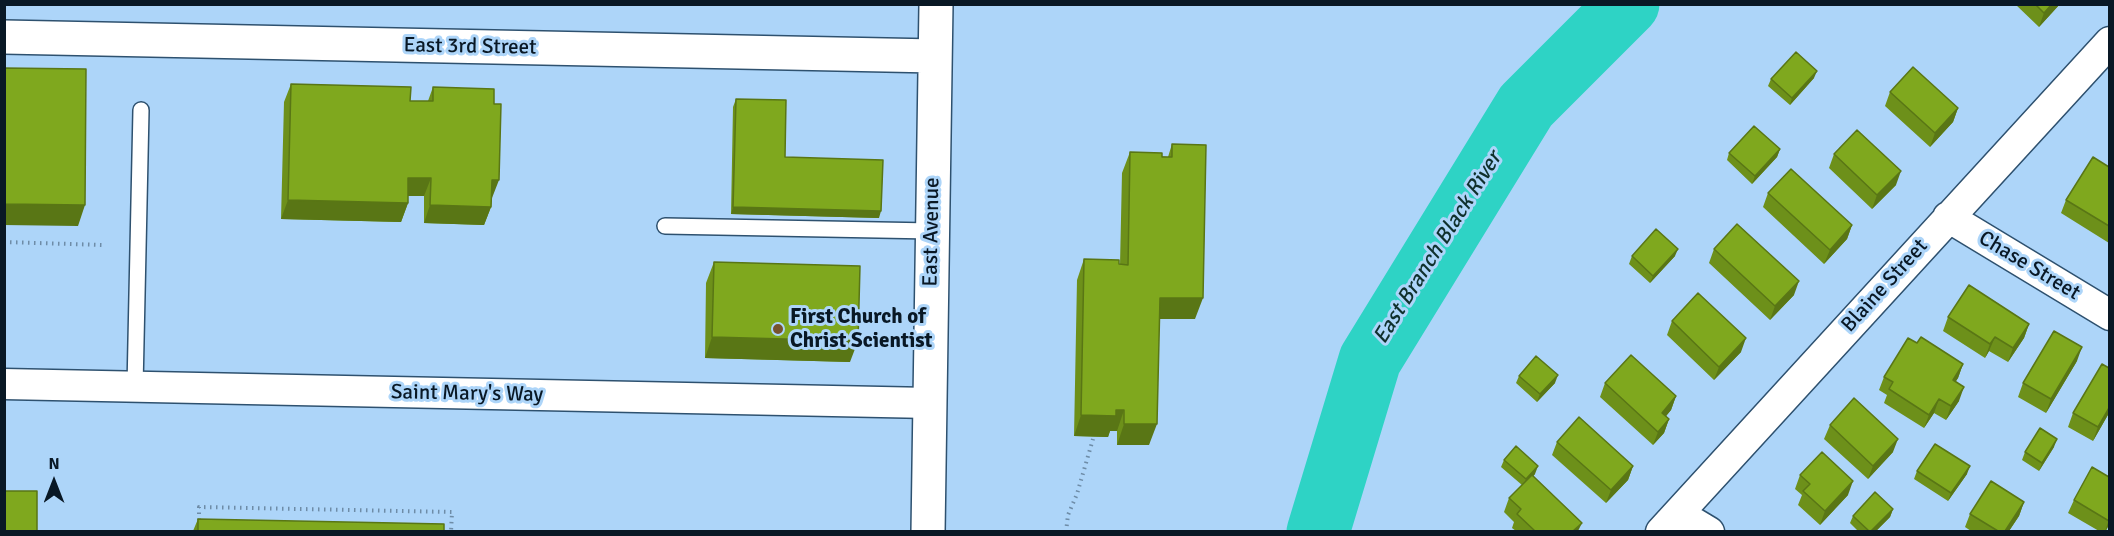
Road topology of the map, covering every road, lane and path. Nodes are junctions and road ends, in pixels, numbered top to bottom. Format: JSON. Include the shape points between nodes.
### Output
{"nodes":[{"id":1,"x":936,"y":4,"type":"edge"},
{"id":2,"x":4,"y":37,"type":"edge"},
{"id":3,"x":2109,"y":42,"type":"edge"},
{"id":4,"x":935,"y":56,"type":"junction"},
{"id":5,"x":141,"y":110,"type":"dead end"},
{"id":6,"x":1948,"y":217,"type":"junction"},
{"id":7,"x":665,"y":226,"type":"dead end"},
{"id":8,"x":932,"y":231,"type":"junction"},
{"id":9,"x":4,"y":242,"type":"edge"},
{"id":10,"x":103,"y":244,"type":"dead end"},
{"id":11,"x":2109,"y":315,"type":"edge"},
{"id":12,"x":4,"y":384,"type":"edge"},
{"id":13,"x":135,"y":387,"type":"junction"},
{"id":14,"x":930,"y":403,"type":"junction"},
{"id":15,"x":1093,"y":439,"type":"edge"},
{"id":16,"x":1670,"y":523,"type":"edge"},
{"id":17,"x":200,"y":531,"type":"edge"},
{"id":18,"x":452,"y":531,"type":"edge"},
{"id":19,"x":928,"y":531,"type":"edge"},
{"id":20,"x":1066,"y":531,"type":"edge"},
{"id":21,"x":1709,"y":531,"type":"edge"}],
"edges":[{"from":1,"to":4,"type":"main road","name":"East Avenue"},
{"from":2,"to":4,"type":"main road","name":"East 3rd Street"},
{"from":3,"to":6,"type":"street","name":"Blaine Street"},
{"from":4,"to":8,"type":"main road","name":"East Avenue"},
{"from":5,"to":13,"type":"lane"},
{"from":6,"to":11,"type":"street","name":"Chase Street"},
{"from":6,"to":16,"type":"street","name":"Blaine Street"},
{"from":7,"to":8,"type":"lane"},
{"from":8,"to":14,"type":"main road","name":"East Avenue"},
{"from":9,"to":10,"type":"path"},
{"from":12,"to":13,"type":"street","name":"Saint Mary's Way"},
{"from":13,"to":14,"type":"street","name":"Saint Mary's Way"},
{"from":14,"to":19,"type":"main road","name":"East Avenue"},
{"from":15,"to":20,"type":"path"},
{"from":16,"to":21,"type":"street"},
{"from":17,"to":18,"type":"path","via":[[200,507],[452,512]]}]}
